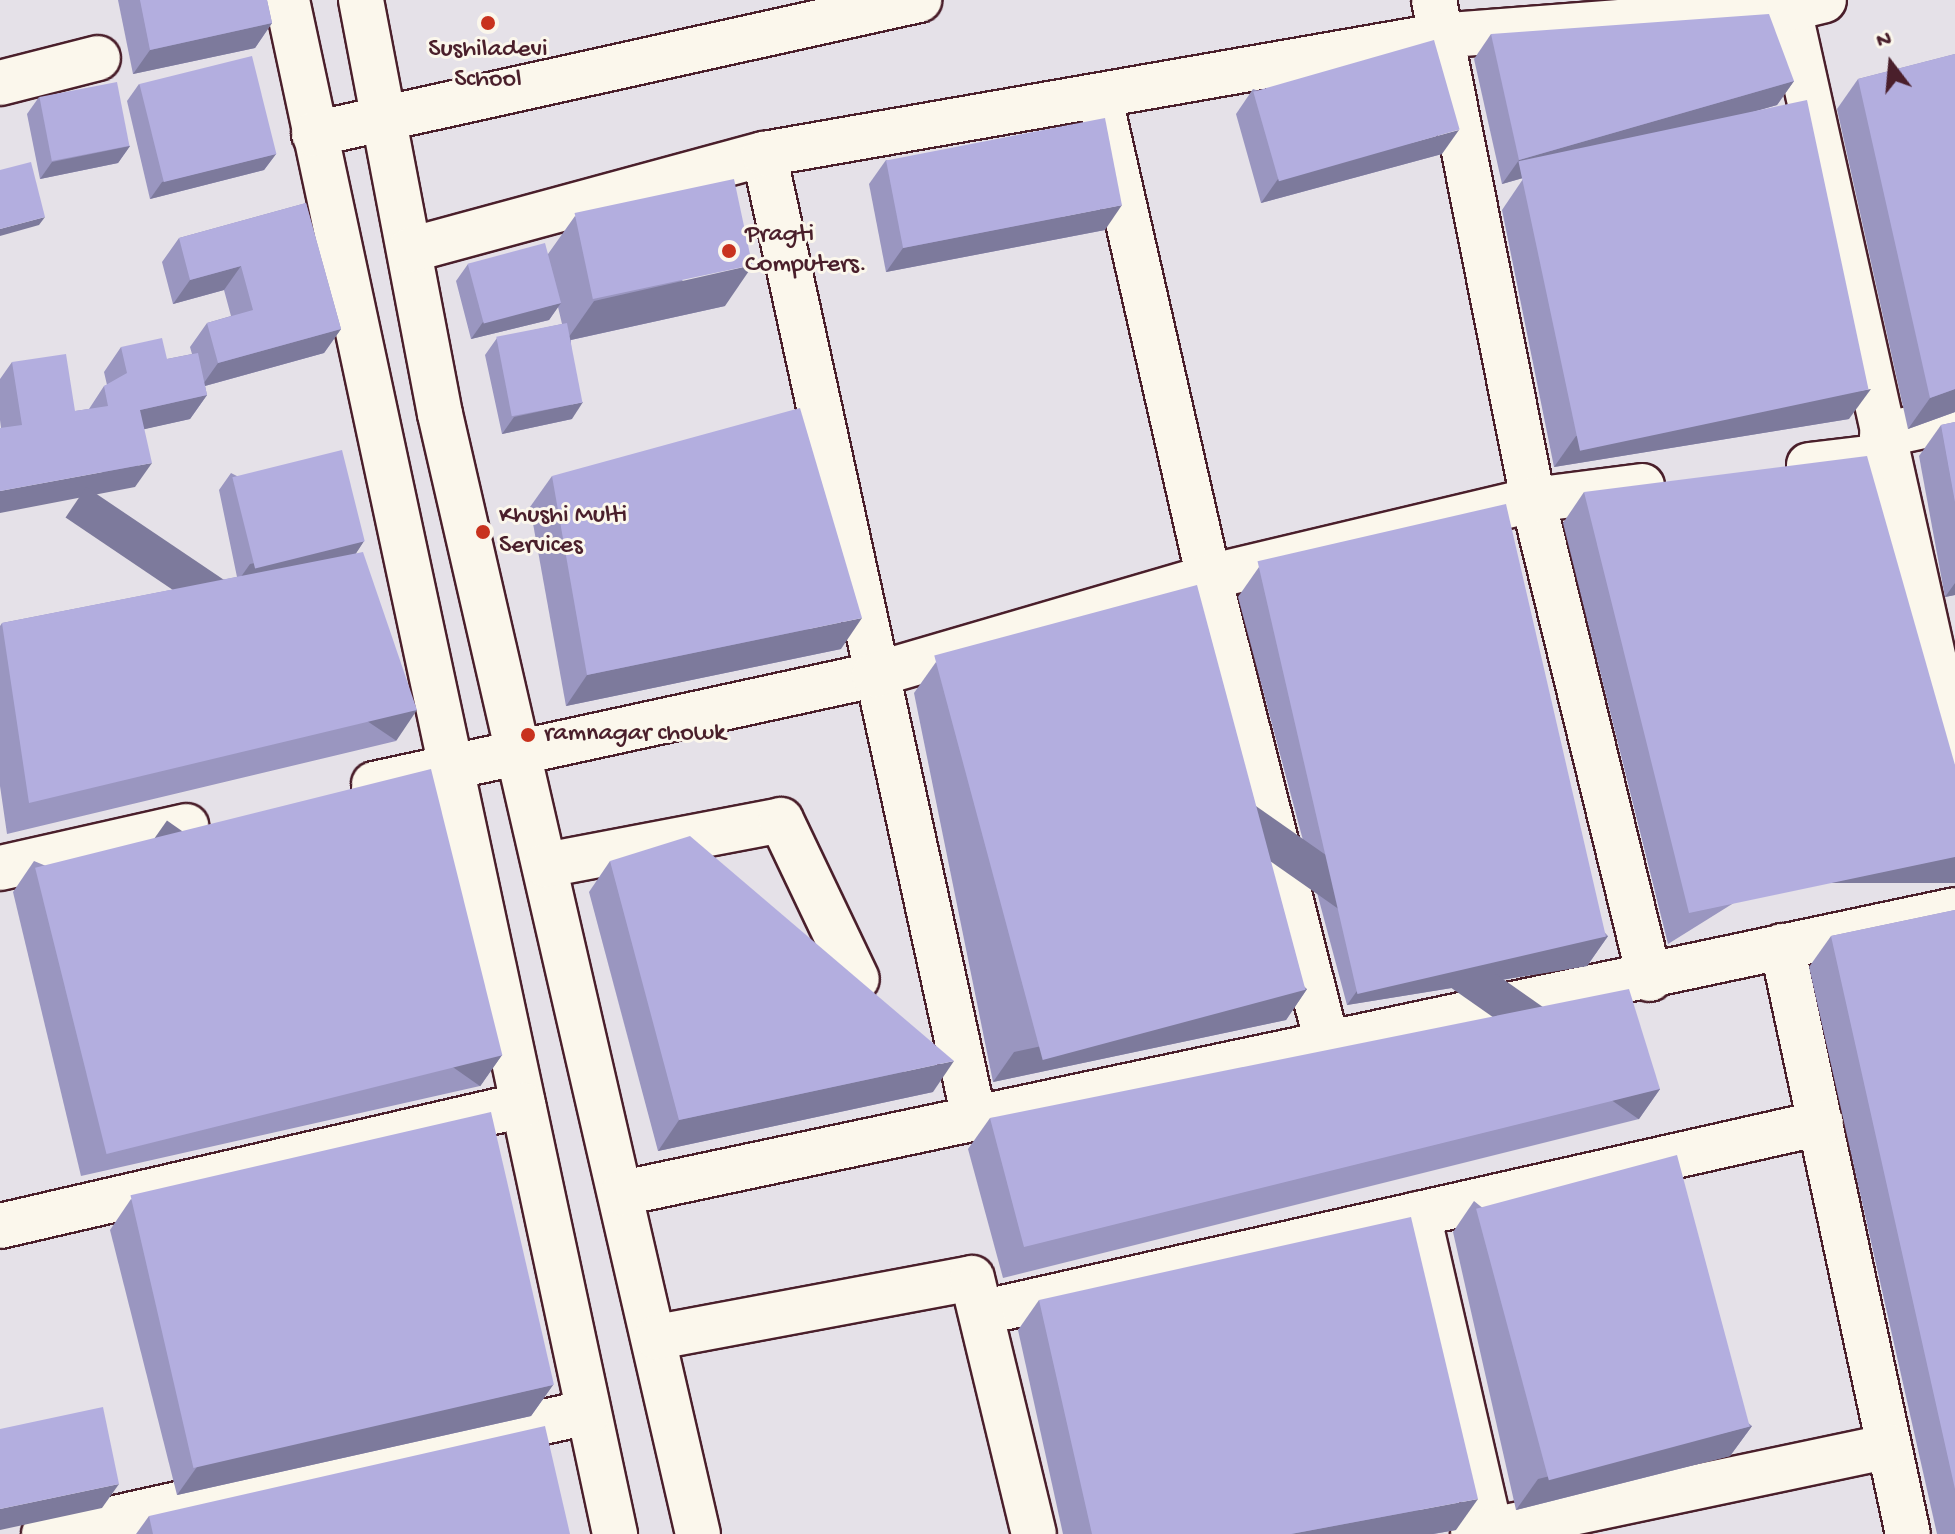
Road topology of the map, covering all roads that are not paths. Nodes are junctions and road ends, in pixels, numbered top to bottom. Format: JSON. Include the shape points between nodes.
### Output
{"nodes":[{"id":1,"x":287,"y":0,"type":"edge"},
{"id":2,"x":361,"y":0,"type":"edge"},
{"id":3,"x":919,"y":0,"type":"edge"},
{"id":4,"x":1800,"y":3,"type":"edge"},
{"id":5,"x":1435,"y":18,"type":"edge"},
{"id":6,"x":98,"y":58,"type":"dead end"},
{"id":7,"x":0,"y":83,"type":"edge"},
{"id":8,"x":1100,"y":99,"type":"junction"},
{"id":9,"x":384,"y":118,"type":"junction"},
{"id":10,"x":314,"y":134,"type":"junction"},
{"id":11,"x":764,"y":154,"type":"junction"},
{"id":12,"x":410,"y":250,"type":"junction"},
{"id":13,"x":1955,"y":419,"type":"edge"},
{"id":14,"x":1884,"y":445,"type":"junction"},
{"id":15,"x":1763,"y":471,"type":"edge"},
{"id":16,"x":1686,"y":481,"type":"edge"},
{"id":17,"x":1533,"y":500,"type":"junction"},
{"id":18,"x":1209,"y":577,"type":"junction"},
{"id":19,"x":1941,"y":623,"type":"edge"},
{"id":20,"x":874,"y":675,"type":"junction"},
{"id":21,"x":519,"y":752,"type":"junction"},
{"id":22,"x":1955,"y":754,"type":"edge"},
{"id":23,"x":450,"y":767,"type":"junction"},
{"id":24,"x":326,"y":795,"type":"edge"},
{"id":25,"x":233,"y":816,"type":"edge"},
{"id":26,"x":546,"y":865,"type":"junction"},
{"id":27,"x":0,"y":868,"type":"edge"},
{"id":28,"x":1955,"y":910,"type":"edge"},
{"id":29,"x":1782,"y":946,"type":"junction"},
{"id":30,"x":857,"y":979,"type":"edge"},
{"id":31,"x":1650,"y":979,"type":"junction"},
{"id":32,"x":1327,"y":1045,"type":"junction"},
{"id":33,"x":523,"y":1105,"type":"junction"},
{"id":34,"x":974,"y":1118,"type":"junction"},
{"id":35,"x":1821,"y":1123,"type":"junction"},
{"id":36,"x":623,"y":1193,"type":"junction"},
{"id":37,"x":1418,"y":1214,"type":"junction"},
{"id":38,"x":0,"y":1226,"type":"edge"},
{"id":39,"x":985,"y":1312,"type":"junction"},
{"id":40,"x":657,"y":1337,"type":"junction"},
{"id":41,"x":588,"y":1412,"type":"junction"},
{"id":42,"x":1889,"y":1446,"type":"junction"},
{"id":43,"x":1485,"y":1533,"type":"edge"},
{"id":44,"x":44,"y":1534,"type":"edge"},
{"id":45,"x":615,"y":1534,"type":"edge"},
{"id":46,"x":698,"y":1534,"type":"edge"},
{"id":47,"x":1034,"y":1534,"type":"edge"},
{"id":48,"x":1908,"y":1534,"type":"edge"}],
"edges":[{"from":1,"to":10,"type":"street"},
{"from":2,"to":9,"type":"street"},
{"from":3,"to":9,"type":"street"},
{"from":4,"to":5,"type":"street"},
{"from":4,"to":14,"type":"street"},
{"from":5,"to":8,"type":"street"},
{"from":5,"to":17,"type":"street"},
{"from":6,"to":7,"type":"street"},
{"from":8,"to":11,"type":"street"},
{"from":8,"to":18,"type":"street"},
{"from":9,"to":10,"type":"street"},
{"from":9,"to":12,"type":"street"},
{"from":10,"to":23,"type":"street"},
{"from":11,"to":12,"type":"street"},
{"from":11,"to":20,"type":"street"},
{"from":12,"to":21,"type":"street","via":[[440,414]]},
{"from":13,"to":14,"type":"street"},
{"from":14,"to":15,"type":"street"},
{"from":14,"to":19,"type":"street"},
{"from":16,"to":17,"type":"street"},
{"from":17,"to":18,"type":"street"},
{"from":17,"to":31,"type":"street"},
{"from":18,"to":20,"type":"street"},
{"from":18,"to":32,"type":"street"},
{"from":19,"to":22,"type":"street"},
{"from":20,"to":21,"type":"street"},
{"from":20,"to":34,"type":"street"},
{"from":21,"to":23,"type":"street"},
{"from":21,"to":26,"type":"street"},
{"from":23,"to":24,"type":"street"},
{"from":23,"to":33,"type":"street"},
{"from":25,"to":27,"type":"street"},
{"from":26,"to":30,"type":"street","via":[[781,820]]},
{"from":26,"to":36,"type":"street"},
{"from":28,"to":29,"type":"street"},
{"from":29,"to":31,"type":"street"},
{"from":29,"to":35,"type":"street"},
{"from":31,"to":32,"type":"street"},
{"from":32,"to":34,"type":"street"},
{"from":33,"to":38,"type":"street"},
{"from":33,"to":41,"type":"street"},
{"from":34,"to":36,"type":"street"},
{"from":35,"to":37,"type":"street"},
{"from":35,"to":42,"type":"street"},
{"from":36,"to":40,"type":"street"},
{"from":37,"to":39,"type":"street"},
{"from":37,"to":43,"type":"street"},
{"from":39,"to":40,"type":"street","via":[[964,1276]]},
{"from":39,"to":47,"type":"street"},
{"from":40,"to":46,"type":"street"},
{"from":41,"to":44,"type":"street"},
{"from":41,"to":45,"type":"street"},
{"from":42,"to":43,"type":"street"},
{"from":42,"to":48,"type":"street"}]}
